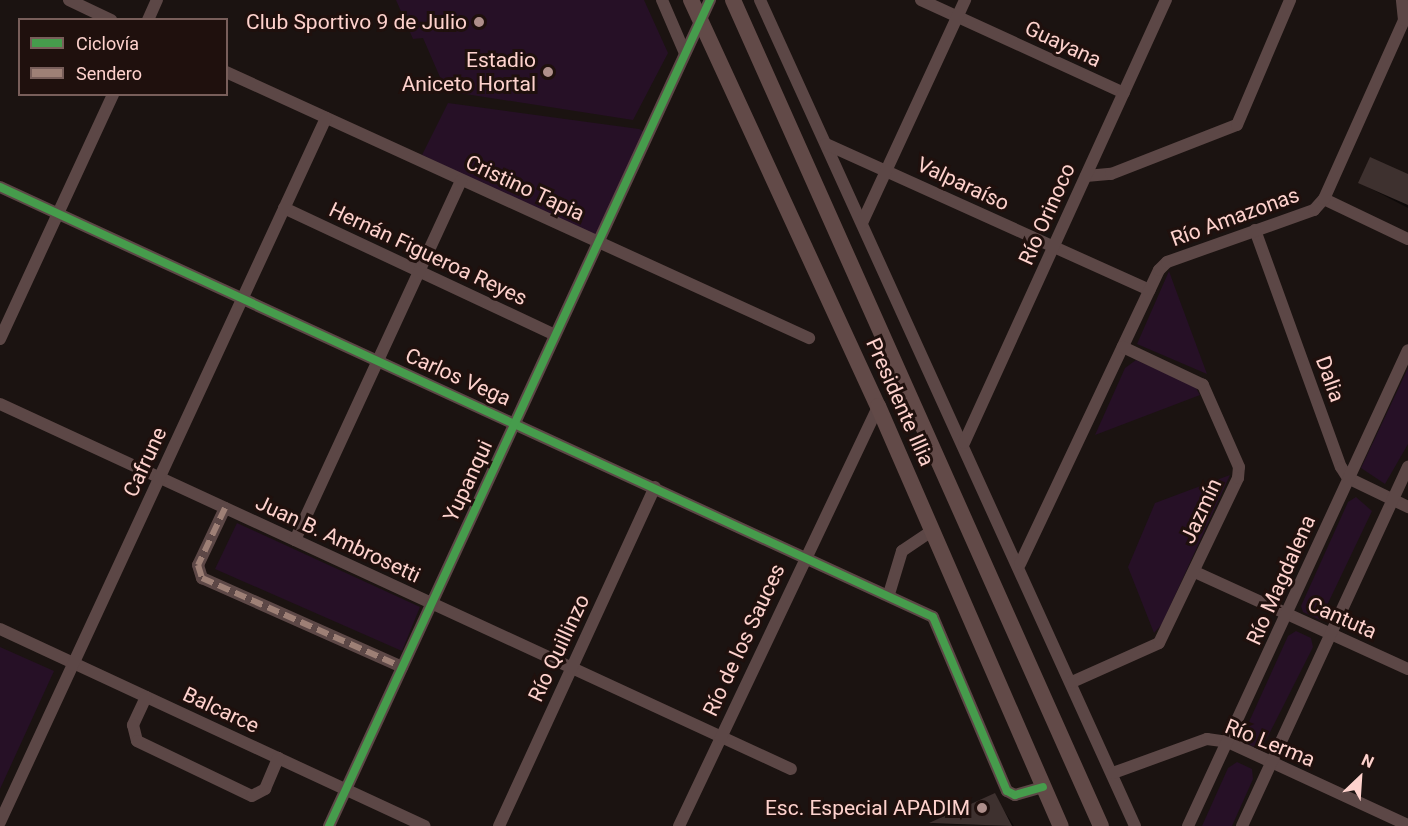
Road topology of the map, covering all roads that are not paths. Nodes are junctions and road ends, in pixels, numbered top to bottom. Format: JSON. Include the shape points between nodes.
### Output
{"nodes":[{"id":1,"x":69,"y":0,"type":"edge"},
{"id":2,"x":157,"y":0,"type":"edge"},
{"id":3,"x":662,"y":0,"type":"edge"},
{"id":4,"x":691,"y":0,"type":"edge"},
{"id":5,"x":710,"y":0,"type":"edge"},
{"id":6,"x":733,"y":0,"type":"edge"},
{"id":7,"x":760,"y":0,"type":"edge"},
{"id":8,"x":921,"y":0,"type":"edge"},
{"id":9,"x":965,"y":0,"type":"edge"},
{"id":10,"x":1166,"y":0,"type":"edge"},
{"id":11,"x":1290,"y":0,"type":"edge"},
{"id":12,"x":1402,"y":0,"type":"edge"},
{"id":13,"x":957,"y":17,"type":"junction"},
{"id":14,"x":107,"y":18,"type":"edge"},
{"id":15,"x":149,"y":18,"type":"edge"},
{"id":16,"x":700,"y":20,"type":"junction"},
{"id":17,"x":1406,"y":21,"type":"edge"},
{"id":18,"x":684,"y":51,"type":"junction"},
{"id":19,"x":228,"y":73,"type":"edge"},
{"id":20,"x":1124,"y":93,"type":"junction"},
{"id":21,"x":112,"y":96,"type":"edge"},
{"id":22,"x":326,"y":118,"type":"junction"},
{"id":23,"x":826,"y":144,"type":"junction"},
{"id":24,"x":886,"y":171,"type":"junction"},
{"id":25,"x":1086,"y":176,"type":"junction"},
{"id":26,"x":461,"y":180,"type":"junction"},
{"id":27,"x":0,"y":187,"type":"edge"},
{"id":28,"x":1324,"y":199,"type":"junction"},
{"id":29,"x":284,"y":208,"type":"junction"},
{"id":30,"x":58,"y":214,"type":"junction"},
{"id":31,"x":862,"y":223,"type":"junction"},
{"id":32,"x":1256,"y":230,"type":"junction"},
{"id":33,"x":1408,"y":239,"type":"edge"},
{"id":34,"x":597,"y":243,"type":"junction"},
{"id":35,"x":1053,"y":247,"type":"junction"},
{"id":36,"x":419,"y":271,"type":"junction"},
{"id":37,"x":1150,"y":290,"type":"junction"},
{"id":38,"x":242,"y":298,"type":"junction"},
{"id":39,"x":555,"y":335,"type":"junction"},
{"id":40,"x":809,"y":338,"type":"dead end"},
{"id":41,"x":0,"y":339,"type":"edge"},
{"id":42,"x":1123,"y":347,"type":"junction"},
{"id":43,"x":1408,"y":350,"type":"edge"},
{"id":44,"x":377,"y":361,"type":"junction"},
{"id":45,"x":0,"y":404,"type":"edge"},
{"id":46,"x":878,"y":406,"type":"junction"},
{"id":47,"x":514,"y":422,"type":"junction"},
{"id":48,"x":963,"y":443,"type":"junction"},
{"id":49,"x":1408,"y":466,"type":"edge"},
{"id":50,"x":159,"y":477,"type":"junction"},
{"id":51,"x":1348,"y":478,"type":"junction"},
{"id":52,"x":655,"y":487,"type":"junction"},
{"id":53,"x":1392,"y":500,"type":"junction"},
{"id":54,"x":1408,"y":507,"type":"edge"},
{"id":55,"x":225,"y":508,"type":"junction"},
{"id":56,"x":932,"y":531,"type":"junction"},
{"id":57,"x":295,"y":540,"type":"junction"},
{"id":58,"x":806,"y":556,"type":"junction"},
{"id":59,"x":1020,"y":564,"type":"junction"},
{"id":60,"x":1195,"y":572,"type":"junction"},
{"id":61,"x":889,"y":594,"type":"junction"},
{"id":62,"x":431,"y":603,"type":"junction"},
{"id":63,"x":1288,"y":615,"type":"junction"},
{"id":64,"x":0,"y":629,"type":"edge"},
{"id":65,"x":1330,"y":634,"type":"junction"},
{"id":66,"x":73,"y":663,"type":"junction"},
{"id":67,"x":402,"y":667,"type":"junction"},
{"id":68,"x":572,"y":668,"type":"junction"},
{"id":69,"x":1408,"y":669,"type":"edge"},
{"id":70,"x":1072,"y":682,"type":"junction"},
{"id":71,"x":146,"y":697,"type":"junction"},
{"id":72,"x":721,"y":736,"type":"junction"},
{"id":73,"x":1228,"y":742,"type":"junction"},
{"id":74,"x":278,"y":758,"type":"junction"},
{"id":75,"x":1271,"y":762,"type":"junction"},
{"id":76,"x":791,"y":769,"type":"dead end"},
{"id":77,"x":1113,"y":773,"type":"junction"},
{"id":78,"x":1043,"y":787,"type":"junction"},
{"id":79,"x":346,"y":789,"type":"junction"},
{"id":80,"x":0,"y":822,"type":"edge"},
{"id":81,"x":1408,"y":825,"type":"edge"},
{"id":82,"x":329,"y":826,"type":"edge"},
{"id":83,"x":425,"y":826,"type":"edge"},
{"id":84,"x":499,"y":826,"type":"edge"},
{"id":85,"x":678,"y":826,"type":"edge"},
{"id":86,"x":1060,"y":826,"type":"edge"},
{"id":87,"x":1101,"y":826,"type":"edge"},
{"id":88,"x":1135,"y":826,"type":"edge"},
{"id":89,"x":1188,"y":826,"type":"edge"},
{"id":90,"x":1242,"y":826,"type":"edge"}],
"edges":[{"from":1,"to":14,"type":"street"},
{"from":2,"to":15,"type":"street"},
{"from":3,"to":18,"type":"street"},
{"from":4,"to":16,"type":"main road","name":"Presidente Illia"},
{"from":5,"to":16,"type":"street","name":"Yupanqui"},
{"from":6,"to":87,"type":"main road","name":"Presidente Illia"},
{"from":7,"to":23,"type":"street"},
{"from":8,"to":13,"type":"street","name":"Guayana"},
{"from":9,"to":13,"type":"street"},
{"from":10,"to":20,"type":"street","name":"Río Orinoco"},
{"from":11,"to":25,"type":"street","via":[[1237,125],[1112,174]]},
{"from":12,"to":17,"type":"street","name":"Río Amazonas"},
{"from":13,"to":20,"type":"street","name":"Guayana"},
{"from":13,"to":24,"type":"street"},
{"from":16,"to":18,"type":"street","name":"Yupanqui"},
{"from":16,"to":46,"type":"main road","name":"Presidente Illia"},
{"from":17,"to":28,"type":"street","name":"Río Amazonas"},
{"from":18,"to":34,"type":"street","name":"Yupanqui"},
{"from":19,"to":22,"type":"street","name":"Cristino Tapia"},
{"from":20,"to":25,"type":"street","name":"Río Orinoco"},
{"from":21,"to":30,"type":"street"},
{"from":22,"to":26,"type":"street","name":"Cristino Tapia"},
{"from":22,"to":29,"type":"street","name":"Cafrune"},
{"from":23,"to":24,"type":"street","name":"Valparaíso"},
{"from":23,"to":31,"type":"street"},
{"from":24,"to":31,"type":"street"},
{"from":24,"to":35,"type":"street","name":"Valparaíso"},
{"from":25,"to":35,"type":"street","name":"Río Orinoco"},
{"from":26,"to":34,"type":"street","name":"Cristino Tapia"},
{"from":26,"to":36,"type":"street"},
{"from":27,"to":30,"type":"street","name":"Carlos Vega"},
{"from":28,"to":32,"type":"street","name":"Río Amazonas","via":[[1314,210]]},
{"from":28,"to":33,"type":"street"},
{"from":29,"to":36,"type":"street","name":"Hernán Figueroa Reyes"},
{"from":29,"to":38,"type":"street","name":"Cafrune"},
{"from":30,"to":38,"type":"street","name":"Carlos Vega"},
{"from":30,"to":41,"type":"street"},
{"from":31,"to":48,"type":"street"},
{"from":32,"to":37,"type":"street","name":"Río Amazonas","via":[[1167,262]]},
{"from":32,"to":51,"type":"street","name":"Dalia"},
{"from":34,"to":39,"type":"street","name":"Yupanqui"},
{"from":34,"to":40,"type":"street","name":"Cristino Tapia"},
{"from":35,"to":37,"type":"street","name":"Valparaíso"},
{"from":35,"to":48,"type":"street","name":"Río Orinoco"},
{"from":36,"to":39,"type":"street","name":"Hernán Figueroa Reyes"},
{"from":36,"to":44,"type":"street"},
{"from":37,"to":42,"type":"street","name":"Río Amazonas"},
{"from":38,"to":44,"type":"street","name":"Carlos Vega"},
{"from":38,"to":50,"type":"street","name":"Cafrune"},
{"from":39,"to":47,"type":"street","name":"Yupanqui"},
{"from":42,"to":59,"type":"street","name":"Río Amazonas"},
{"from":42,"to":60,"type":"street","name":"Jazmín","via":[[1203,385],[1239,466]]},
{"from":43,"to":51,"type":"street","name":"Río Magdalena"},
{"from":44,"to":47,"type":"street","name":"Carlos Vega"},
{"from":44,"to":57,"type":"street"},
{"from":45,"to":50,"type":"street","name":"Juan B. Ambrosetti"},
{"from":46,"to":56,"type":"main road","name":"Presidente Illia"},
{"from":46,"to":58,"type":"street","name":"Río de los Sauces"},
{"from":47,"to":52,"type":"street","name":"Carlos Vega"},
{"from":47,"to":62,"type":"street","name":"Yupanqui"},
{"from":48,"to":59,"type":"street"},
{"from":49,"to":53,"type":"street"},
{"from":50,"to":55,"type":"street","name":"Juan B. Ambrosetti"},
{"from":50,"to":66,"type":"street","name":"Cafrune"},
{"from":51,"to":53,"type":"street"},
{"from":51,"to":63,"type":"street","name":"Río Magdalena"},
{"from":52,"to":58,"type":"street","name":"Carlos Vega"},
{"from":52,"to":68,"type":"street","name":"Río Quillinzo"},
{"from":53,"to":54,"type":"street"},
{"from":53,"to":65,"type":"street"},
{"from":55,"to":57,"type":"street","name":"Juan B. Ambrosetti"},
{"from":55,"to":67,"type":"street","via":[[198,565],[202,578]]},
{"from":56,"to":61,"type":"street","via":[[902,551]]},
{"from":56,"to":78,"type":"main road","name":"Presidente Illia"},
{"from":57,"to":62,"type":"street","name":"Juan B. Ambrosetti"},
{"from":58,"to":61,"type":"street","name":"Carlos Vega"},
{"from":58,"to":72,"type":"street","name":"Río de los Sauces"},
{"from":59,"to":70,"type":"street"},
{"from":60,"to":63,"type":"street","name":"Cantuta"},
{"from":60,"to":70,"type":"street","name":"Jazmín","via":[[1159,643]]},
{"from":61,"to":78,"type":"street","name":"Carlos Vega","via":[[933,617],[1007,791],[1015,795]]},
{"from":62,"to":67,"type":"street","name":"Yupanqui"},
{"from":62,"to":68,"type":"street","name":"Juan B. Ambrosetti"},
{"from":63,"to":65,"type":"street","name":"Cantuta"},
{"from":63,"to":73,"type":"street","name":"Río Magdalena"},
{"from":64,"to":66,"type":"street","name":"Balcarce"},
{"from":65,"to":69,"type":"street","name":"Cantuta"},
{"from":65,"to":75,"type":"street"},
{"from":66,"to":71,"type":"street","name":"Balcarce"},
{"from":66,"to":80,"type":"street","name":"Cafrune"},
{"from":67,"to":79,"type":"street","name":"Yupanqui"},
{"from":68,"to":72,"type":"street","name":"Juan B. Ambrosetti"},
{"from":68,"to":84,"type":"street","name":"Río Quillinzo"},
{"from":70,"to":77,"type":"street"},
{"from":71,"to":74,"type":"street","name":"Balcarce"},
{"from":71,"to":74,"type":"street","via":[[133,725],[137,741],[252,796],[265,789]]},
{"from":72,"to":76,"type":"street","name":"Juan B. Ambrosetti"},
{"from":72,"to":85,"type":"street","name":"Río de los Sauces"},
{"from":73,"to":75,"type":"street","name":"Río Lerma"},
{"from":73,"to":77,"type":"street","name":"Río Lerma","via":[[1207,739]]},
{"from":73,"to":89,"type":"street","name":"Río Magdalena"},
{"from":74,"to":79,"type":"street","name":"Balcarce"},
{"from":75,"to":81,"type":"street","name":"Río Lerma"},
{"from":75,"to":90,"type":"street"},
{"from":77,"to":88,"type":"street"},
{"from":78,"to":86,"type":"main road","name":"Presidente Illia"},
{"from":79,"to":82,"type":"street","name":"Yupanqui"},
{"from":79,"to":83,"type":"street","name":"Balcarce"}]}
